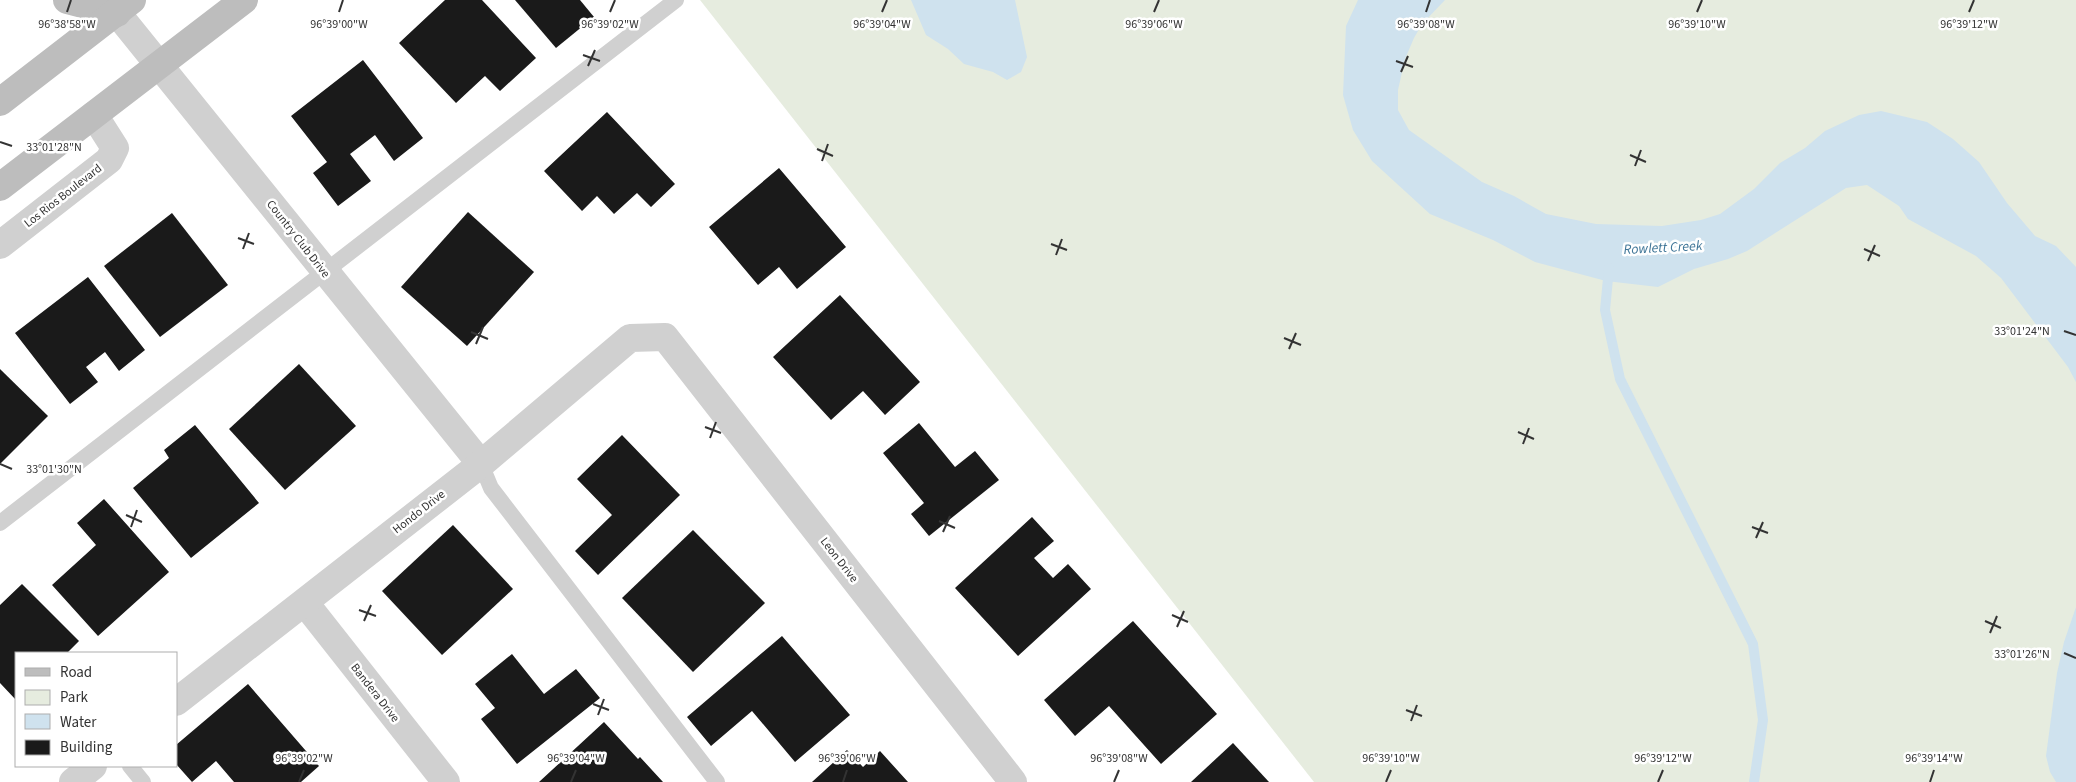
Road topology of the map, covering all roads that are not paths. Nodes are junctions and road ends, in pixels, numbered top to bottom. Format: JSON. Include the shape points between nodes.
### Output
{"nodes":[{"id":1,"x":67,"y":0,"type":"edge"},
{"id":2,"x":244,"y":0,"type":"edge"},
{"id":3,"x":676,"y":0,"type":"edge"},
{"id":4,"x":122,"y":4,"type":"edge"},
{"id":5,"x":160,"y":64,"type":"junction"},
{"id":6,"x":0,"y":102,"type":"edge"},
{"id":7,"x":94,"y":115,"type":"junction"},
{"id":8,"x":0,"y":186,"type":"edge"},
{"id":9,"x":0,"y":245,"type":"edge"},
{"id":10,"x":325,"y":273,"type":"junction"},
{"id":11,"x":665,"y":338,"type":"joint"},
{"id":12,"x":481,"y":464,"type":"junction"},
{"id":13,"x":0,"y":523,"type":"edge"},
{"id":14,"x":305,"y":603,"type":"junction"},
{"id":15,"x":178,"y":700,"type":"edge"},
{"id":16,"x":93,"y":767,"type":"edge"},
{"id":17,"x":131,"y":767,"type":"edge"},
{"id":18,"x":72,"y":782,"type":"edge"},
{"id":19,"x":143,"y":782,"type":"edge"},
{"id":20,"x":446,"y":782,"type":"edge"},
{"id":21,"x":717,"y":782,"type":"edge"},
{"id":22,"x":1013,"y":782,"type":"edge"}],
"edges":[{"from":1,"to":4,"type":"main road"},
{"from":2,"to":5,"type":"main road"},
{"from":3,"to":10,"type":"lane"},
{"from":4,"to":5,"type":"street","name":"Country Club Drive"},
{"from":4,"to":6,"type":"main road"},
{"from":5,"to":7,"type":"main road"},
{"from":5,"to":10,"type":"street","name":"Country Club Drive"},
{"from":7,"to":8,"type":"main road"},
{"from":7,"to":9,"type":"street","name":"Los Rios Boulevard","via":[[115,148],[109,160]]},
{"from":10,"to":12,"type":"street","name":"Country Club Drive"},
{"from":10,"to":13,"type":"lane"},
{"from":11,"to":12,"type":"street","name":"Hondo Drive","via":[[630,338]]},
{"from":11,"to":22,"type":"street","name":"Leon Drive"},
{"from":12,"to":14,"type":"street","name":"Hondo Drive"},
{"from":12,"to":21,"type":"lane","via":[[491,488]]},
{"from":14,"to":15,"type":"street","name":"Hondo Drive"},
{"from":14,"to":20,"type":"street","name":"Bandera Drive"},
{"from":16,"to":18,"type":"street"},
{"from":17,"to":19,"type":"lane"}]}
